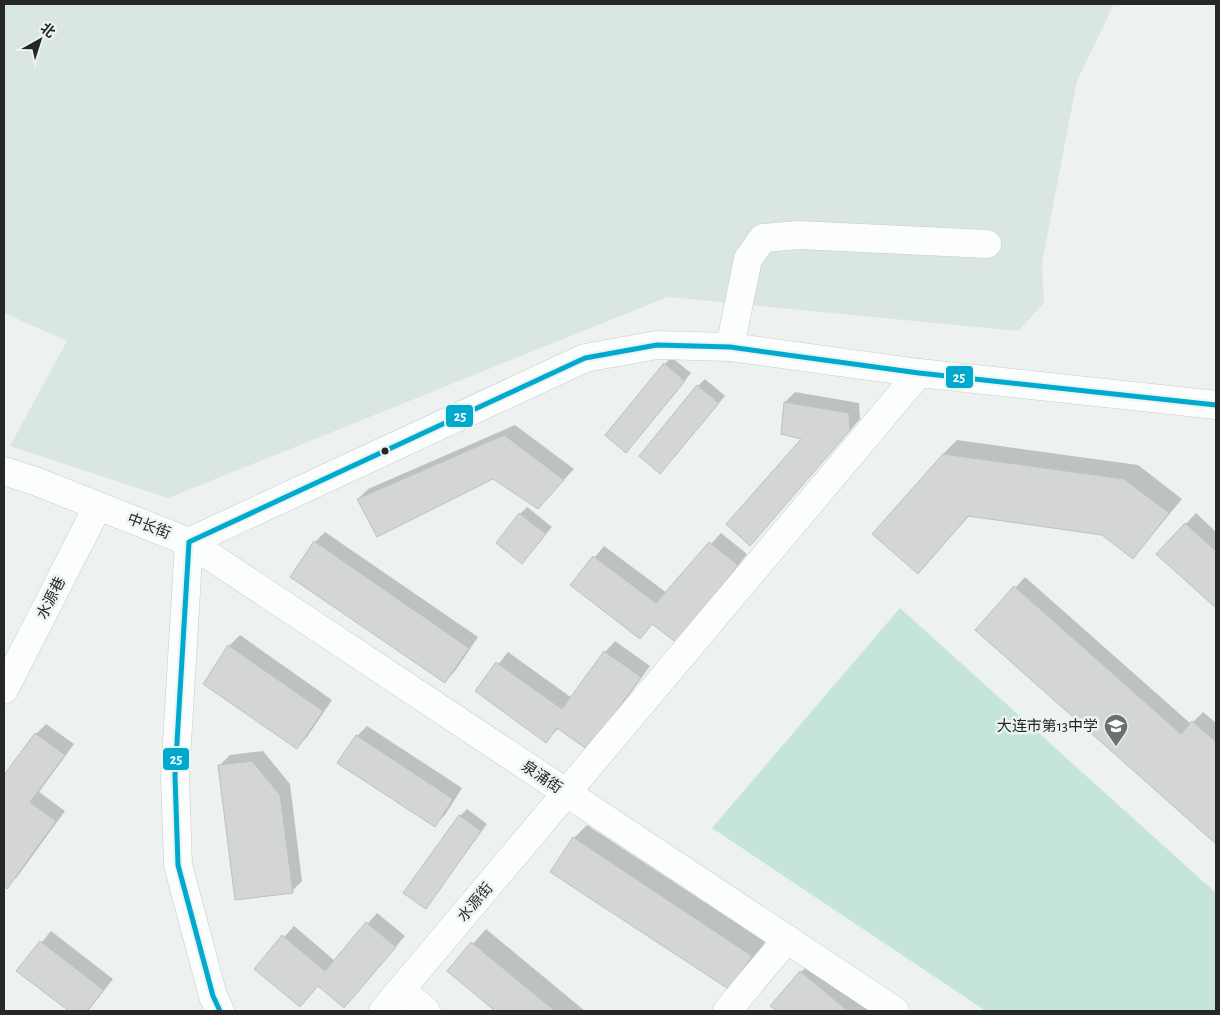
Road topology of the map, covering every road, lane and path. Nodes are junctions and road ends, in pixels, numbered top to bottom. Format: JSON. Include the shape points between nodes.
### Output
{"nodes":[{"id":1,"x":987,"y":244,"type":"dead end"},
{"id":2,"x":730,"y":347,"type":"junction"},
{"id":3,"x":919,"y":373,"type":"junction"},
{"id":4,"x":1216,"y":405,"type":"edge"},
{"id":5,"x":4,"y":471,"type":"edge"},
{"id":6,"x":98,"y":506,"type":"junction"},
{"id":7,"x":189,"y":542,"type":"junction"},
{"id":8,"x":4,"y":690,"type":"edge"},
{"id":9,"x":567,"y":793,"type":"junction"},
{"id":10,"x":787,"y":939,"type":"junction"},
{"id":11,"x":401,"y":990,"type":"junction"},
{"id":12,"x":220,"y":1011,"type":"edge"},
{"id":13,"x":383,"y":1011,"type":"edge"},
{"id":14,"x":426,"y":1011,"type":"edge"},
{"id":15,"x":727,"y":1011,"type":"edge"},
{"id":16,"x":895,"y":1011,"type":"edge"}],
"edges":[{"from":1,"to":2,"type":"street","via":[[799,235],[763,238],[748,260]]},
{"from":2,"to":3,"type":"street","name":"中长街"},
{"from":2,"to":7,"type":"street","name":"中长街","via":[[657,345],[585,358]]},
{"from":3,"to":4,"type":"street","name":"中长街"},
{"from":3,"to":9,"type":"street","name":"水源街"},
{"from":5,"to":6,"type":"street","name":"中长街"},
{"from":6,"to":7,"type":"street","name":"中长街"},
{"from":6,"to":8,"type":"street","name":"水源巷"},
{"from":7,"to":9,"type":"street","name":"泉涌街"},
{"from":7,"to":12,"type":"street","via":[[175,776],[178,866],[213,996]]},
{"from":9,"to":10,"type":"street","name":"泉涌街"},
{"from":9,"to":11,"type":"street","name":"水源街"},
{"from":10,"to":15,"type":"street"},
{"from":10,"to":16,"type":"street","name":"泉涌街"},
{"from":11,"to":13,"type":"street","name":"水源街"},
{"from":11,"to":14,"type":"street"}]}
